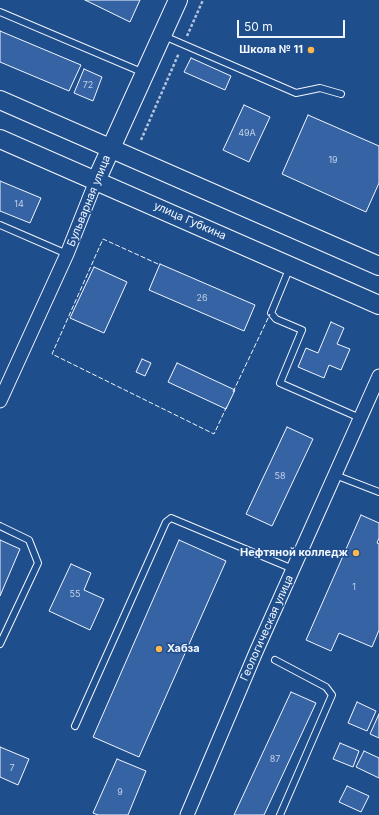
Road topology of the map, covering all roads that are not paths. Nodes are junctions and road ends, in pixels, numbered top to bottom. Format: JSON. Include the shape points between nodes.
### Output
{"nodes":[{"id":1,"x":178,"y":0,"type":"edge"},
{"id":2,"x":0,"y":12,"type":"edge"},
{"id":3,"x":162,"y":35,"type":"junction"},
{"id":4,"x":144,"y":73,"type":"junction"},
{"id":5,"x":342,"y":94,"type":"dead end"},
{"id":6,"x":0,"y":100,"type":"edge"},
{"id":7,"x":0,"y":139,"type":"edge"},
{"id":8,"x":110,"y":148,"type":"junction"},
{"id":9,"x":96,"y":181,"type":"junction"},
{"id":10,"x":0,"y":225,"type":"edge"},
{"id":11,"x":67,"y":254,"type":"junction"},
{"id":12,"x":290,"y":266,"type":"junction"},
{"id":13,"x":379,"y":266,"type":"edge"},
{"id":14,"x":379,"y":305,"type":"edge"},
{"id":15,"x":379,"y":376,"type":"edge"},
{"id":16,"x":1,"y":394,"type":"edge"},
{"id":17,"x":360,"y":418,"type":"junction"},
{"id":18,"x":335,"y":475,"type":"junction"},
{"id":19,"x":379,"y":492,"type":"edge"},
{"id":20,"x":0,"y":526,"type":"edge"},
{"id":21,"x":293,"y":569,"type":"junction"},
{"id":22,"x":0,"y":644,"type":"edge"},
{"id":23,"x":275,"y":660,"type":"dead end"},
{"id":24,"x":75,"y":726,"type":"dead end"},
{"id":25,"x":187,"y":815,"type":"edge"},
{"id":26,"x":280,"y":815,"type":"edge"}],
"edges":[{"from":1,"to":3,"type":"main road","name":"Бульварная улица"},
{"from":2,"to":4,"type":"lane"},
{"from":3,"to":4,"type":"main road","name":"Бульварная улица"},
{"from":3,"to":5,"type":"lane","via":[[296,93],[320,88]]},
{"from":4,"to":8,"type":"main road","name":"Бульварная улица"},
{"from":6,"to":8,"type":"main road"},
{"from":7,"to":9,"type":"main road","name":"улица Губкина"},
{"from":8,"to":9,"type":"main road","name":"Бульварная улица"},
{"from":8,"to":13,"type":"main road"},
{"from":9,"to":11,"type":"street","name":"Бульварная улица"},
{"from":9,"to":12,"type":"main road","name":"улица Губкина"},
{"from":10,"to":11,"type":"lane"},
{"from":11,"to":16,"type":"street","name":"Бульварная улица"},
{"from":12,"to":14,"type":"main road","name":"улица Губкина"},
{"from":12,"to":17,"type":"lane","via":[[270,313],[276,319],[302,330],[280,383]]},
{"from":15,"to":17,"type":"street","name":"Геологическая улица"},
{"from":17,"to":18,"type":"street","name":"Геологическая улица"},
{"from":18,"to":19,"type":"lane"},
{"from":18,"to":21,"type":"street","name":"Геологическая улица"},
{"from":20,"to":22,"type":"lane","via":[[29,540],[38,563]]},
{"from":21,"to":24,"type":"lane","via":[[171,518],[166,522]]},
{"from":21,"to":25,"type":"street","name":"Геологическая улица"},
{"from":23,"to":26,"type":"lane","via":[[326,687],[332,696]]}]}
